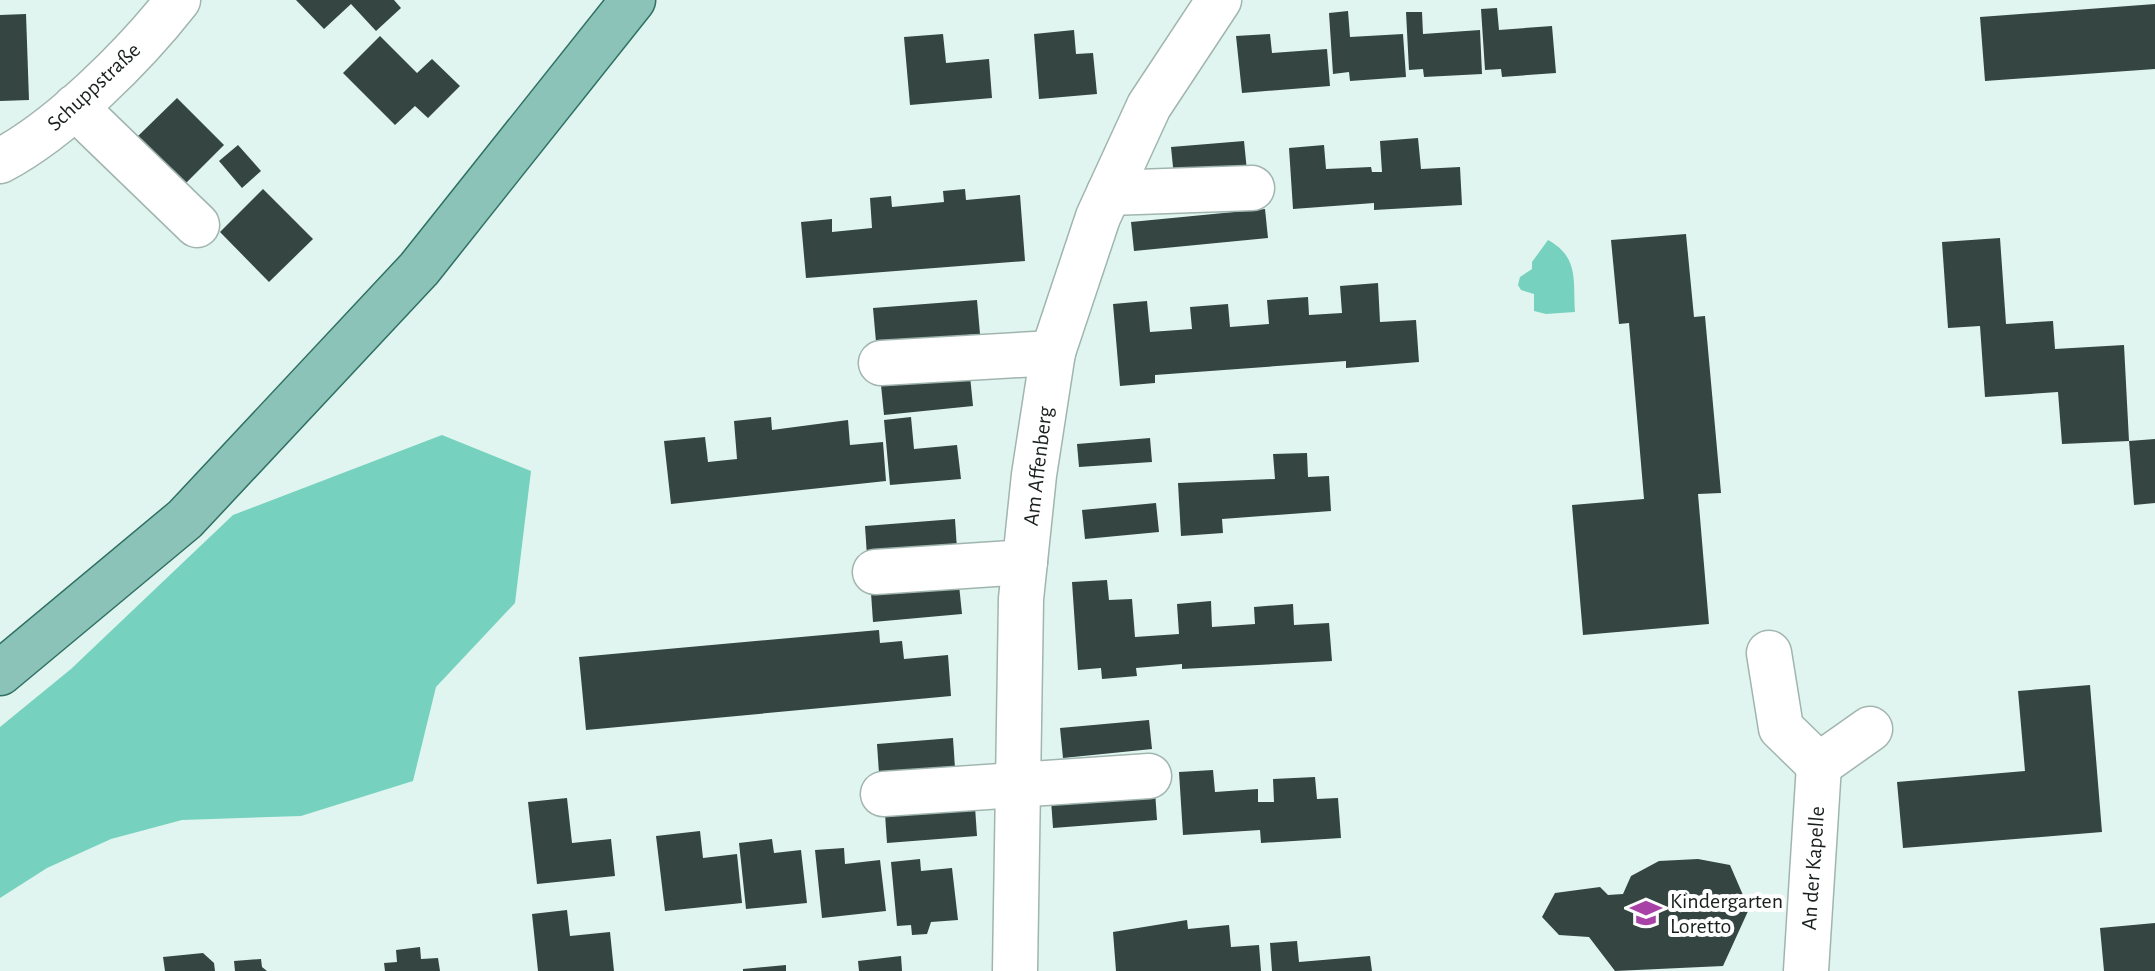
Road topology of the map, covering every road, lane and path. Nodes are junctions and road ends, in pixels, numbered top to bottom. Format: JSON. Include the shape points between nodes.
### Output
{"nodes":[{"id":1,"x":178,"y":0,"type":"edge"},
{"id":2,"x":633,"y":0,"type":"edge"},
{"id":3,"x":1219,"y":0,"type":"edge"},
{"id":4,"x":75,"y":107,"type":"junction"},
{"id":5,"x":0,"y":161,"type":"edge"},
{"id":6,"x":1252,"y":188,"type":"dead end"},
{"id":7,"x":1109,"y":193,"type":"junction"},
{"id":8,"x":197,"y":225,"type":"dead end"},
{"id":9,"x":1053,"y":353,"type":"junction"},
{"id":10,"x":881,"y":363,"type":"dead end"},
{"id":11,"x":1025,"y":562,"type":"junction"},
{"id":12,"x":875,"y":572,"type":"dead end"},
{"id":13,"x":1769,"y":653,"type":"dead end"},
{"id":14,"x":0,"y":673,"type":"edge"},
{"id":15,"x":1870,"y":729,"type":"dead end"},
{"id":16,"x":1819,"y":765,"type":"junction"},
{"id":17,"x":1149,"y":776,"type":"dead end"},
{"id":18,"x":1017,"y":785,"type":"junction"},
{"id":19,"x":883,"y":794,"type":"dead end"},
{"id":20,"x":1015,"y":971,"type":"edge"},
{"id":21,"x":1806,"y":971,"type":"edge"}],
"edges":[{"from":1,"to":4,"type":"street","name":"Schuppstraße"},
{"from":2,"to":14,"type":"main road","via":[[419,269],[185,519]]},
{"from":3,"to":7,"type":"street","name":"Am Affenberg","via":[[1149,106]]},
{"from":4,"to":5,"type":"street","name":"Schuppstraße"},
{"from":4,"to":8,"type":"street"},
{"from":6,"to":7,"type":"street"},
{"from":7,"to":9,"type":"street","name":"Am Affenberg"},
{"from":9,"to":10,"type":"street"},
{"from":9,"to":11,"type":"street","name":"Am Affenberg"},
{"from":11,"to":12,"type":"street"},
{"from":11,"to":18,"type":"street","name":"Am Affenberg"},
{"from":13,"to":16,"type":"street","via":[[1781,728]]},
{"from":15,"to":16,"type":"street"},
{"from":16,"to":21,"type":"street","name":"An der Kapelle"},
{"from":17,"to":18,"type":"street"},
{"from":18,"to":19,"type":"street"},
{"from":18,"to":20,"type":"street","name":"Am Affenberg"}]}
